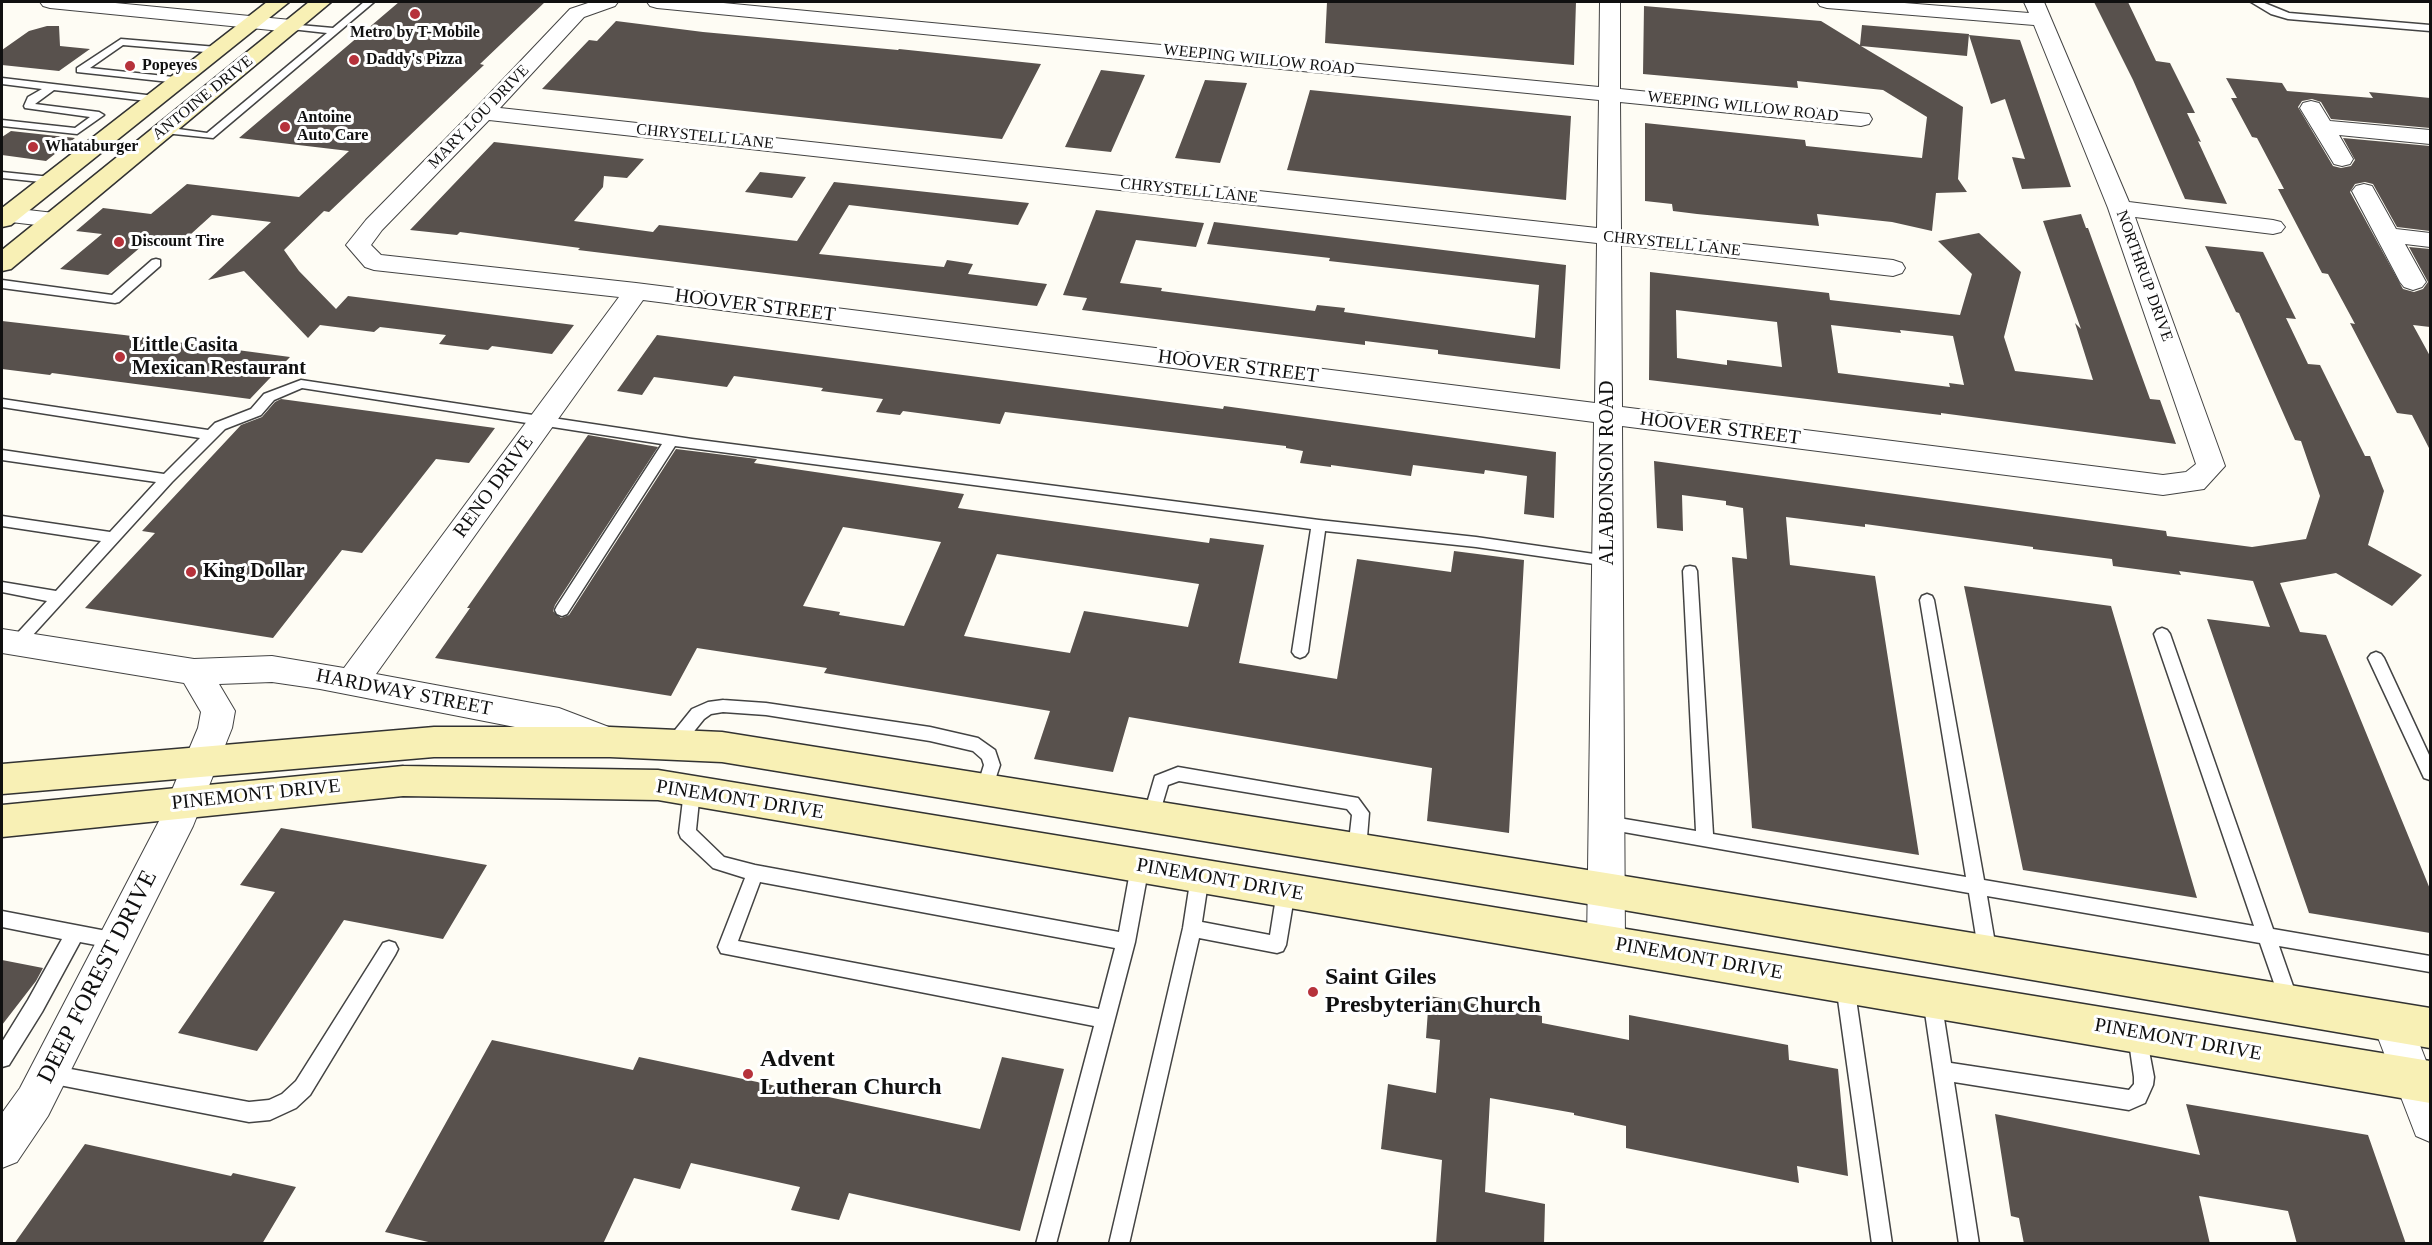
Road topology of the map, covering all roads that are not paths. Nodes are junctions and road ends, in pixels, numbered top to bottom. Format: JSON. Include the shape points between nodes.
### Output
{"nodes":[{"id":1,"x":50,"y":2,"type":"edge"},
{"id":2,"x":279,"y":2,"type":"edge"},
{"id":3,"x":321,"y":2,"type":"edge"},
{"id":4,"x":369,"y":2,"type":"edge"},
{"id":5,"x":608,"y":2,"type":"edge"},
{"id":6,"x":657,"y":2,"type":"edge"},
{"id":7,"x":847,"y":2,"type":"edge"},
{"id":8,"x":1610,"y":2,"type":"edge"},
{"id":9,"x":1827,"y":2,"type":"edge"},
{"id":10,"x":2256,"y":2,"type":"edge"},
{"id":11,"x":2038,"y":11,"type":"edge"},
{"id":12,"x":833,"y":19,"type":"junction"},
{"id":13,"x":253,"y":22,"type":"junction"},
{"id":14,"x":291,"y":26,"type":"junction"},
{"id":15,"x":2430,"y":28,"type":"edge"},
{"id":16,"x":335,"y":31,"type":"junction"},
{"id":17,"x":217,"y":50,"type":"junction"},
{"id":18,"x":179,"y":80,"type":"junction"},
{"id":19,"x":2,"y":81,"type":"edge"},
{"id":20,"x":52,"y":87,"type":"junction"},
{"id":21,"x":1609,"y":94,"type":"junction"},
{"id":22,"x":155,"y":99,"type":"junction"},
{"id":23,"x":2311,"y":108,"type":"dead end"},
{"id":24,"x":484,"y":113,"type":"junction"},
{"id":25,"x":1861,"y":119,"type":"dead end"},
{"id":26,"x":2,"y":123,"type":"edge"},
{"id":27,"x":2323,"y":127,"type":"junction"},
{"id":28,"x":164,"y":130,"type":"junction"},
{"id":29,"x":2430,"y":137,"type":"edge"},
{"id":30,"x":2342,"y":159,"type":"dead end"},
{"id":31,"x":2,"y":175,"type":"edge"},
{"id":32,"x":51,"y":180,"type":"junction"},
{"id":33,"x":2364,"y":191,"type":"dead end"},
{"id":34,"x":2120,"y":208,"type":"junction"},
{"id":35,"x":4,"y":216,"type":"edge"},
{"id":36,"x":54,"y":220,"type":"junction"},
{"id":37,"x":2273,"y":227,"type":"dead end"},
{"id":38,"x":2390,"y":236,"type":"junction"},
{"id":39,"x":1609,"y":237,"type":"junction"},
{"id":40,"x":2430,"y":240,"type":"edge"},
{"id":41,"x":358,"y":244,"type":"joint"},
{"id":42,"x":2,"y":263,"type":"edge"},
{"id":43,"x":156,"y":263,"type":"dead end"},
{"id":44,"x":1893,"y":268,"type":"dead end"},
{"id":45,"x":2413,"y":282,"type":"dead end"},
{"id":46,"x":2,"y":284,"type":"edge"},
{"id":47,"x":636,"y":291,"type":"junction"},
{"id":48,"x":2,"y":403,"type":"edge"},
{"id":49,"x":1609,"y":415,"type":"junction"},
{"id":50,"x":542,"y":422,"type":"junction"},
{"id":51,"x":211,"y":435,"type":"junction"},
{"id":52,"x":671,"y":441,"type":"junction"},
{"id":53,"x":2,"y":455,"type":"edge"},
{"id":54,"x":167,"y":479,"type":"junction"},
{"id":55,"x":2124,"y":480,"type":"joint"},
{"id":56,"x":2,"y":521,"type":"edge"},
{"id":57,"x":1320,"y":525,"type":"junction"},
{"id":58,"x":114,"y":538,"type":"junction"},
{"id":59,"x":1608,"y":561,"type":"junction"},
{"id":60,"x":1690,"y":571,"type":"dead end"},
{"id":61,"x":2,"y":587,"type":"edge"},
{"id":62,"x":59,"y":597,"type":"junction"},
{"id":63,"x":1927,"y":600,"type":"dead end"},
{"id":64,"x":562,"y":610,"type":"dead end"},
{"id":65,"x":2162,"y":634,"type":"dead end"},
{"id":66,"x":9,"y":642,"type":"edge"},
{"id":67,"x":1300,"y":652,"type":"dead end"},
{"id":68,"x":2376,"y":658,"type":"dead end"},
{"id":69,"x":194,"y":672,"type":"junction"},
{"id":70,"x":352,"y":682,"type":"junction"},
{"id":71,"x":610,"y":742,"type":"junction"},
{"id":72,"x":673,"y":745,"type":"junction"},
{"id":73,"x":201,"y":762,"type":"junction"},
{"id":74,"x":2430,"y":773,"type":"edge"},
{"id":75,"x":2,"y":779,"type":"edge"},
{"id":76,"x":675,"y":788,"type":"junction"},
{"id":77,"x":185,"y":802,"type":"junction"},
{"id":78,"x":1151,"y":817,"type":"junction"},
{"id":79,"x":2,"y":821,"type":"edge"},
{"id":80,"x":1607,"y":823,"type":"junction"},
{"id":81,"x":1705,"y":840,"type":"junction"},
{"id":82,"x":1140,"y":866,"type":"junction"},
{"id":83,"x":755,"y":873,"type":"junction"},
{"id":84,"x":1200,"y":876,"type":"junction"},
{"id":85,"x":1978,"y":887,"type":"junction"},
{"id":86,"x":1606,"y":890,"type":"junction"},
{"id":87,"x":1286,"y":891,"type":"junction"},
{"id":88,"x":2,"y":920,"type":"edge"},
{"id":89,"x":1192,"y":928,"type":"junction"},
{"id":90,"x":75,"y":933,"type":"junction"},
{"id":91,"x":2268,"y":936,"type":"junction"},
{"id":92,"x":117,"y":941,"type":"junction"},
{"id":93,"x":1126,"y":942,"type":"junction"},
{"id":94,"x":1606,"y":944,"type":"junction"},
{"id":95,"x":389,"y":949,"type":"dead end"},
{"id":96,"x":1988,"y":955,"type":"junction"},
{"id":97,"x":2430,"y":964,"type":"edge"},
{"id":98,"x":1845,"y":984,"type":"junction"},
{"id":99,"x":1932,"y":999,"type":"junction"},
{"id":100,"x":2291,"y":1005,"type":"junction"},
{"id":101,"x":1106,"y":1019,"type":"junction"},
{"id":102,"x":2411,"y":1025,"type":"edge"},
{"id":103,"x":2136,"y":1033,"type":"junction"},
{"id":104,"x":2,"y":1058,"type":"edge"},
{"id":105,"x":1943,"y":1071,"type":"junction"},
{"id":106,"x":49,"y":1074,"type":"junction"},
{"id":107,"x":2423,"y":1081,"type":"edge"},
{"id":108,"x":2430,"y":1122,"type":"edge"},
{"id":109,"x":2,"y":1147,"type":"edge"},
{"id":110,"x":1046,"y":1244,"type":"edge"},
{"id":111,"x":1119,"y":1244,"type":"edge"},
{"id":112,"x":1882,"y":1244,"type":"edge"},
{"id":113,"x":1969,"y":1244,"type":"edge"}],
"edges":[{"from":1,"to":13,"type":"street"},
{"from":2,"to":13,"type":"main road","name":"ANTOINE DRIVE"},
{"from":3,"to":14,"type":"main road","name":"ANTOINE DRIVE"},
{"from":4,"to":16,"type":"lane"},
{"from":5,"to":24,"type":"street","name":"MARY LOU DRIVE","via":[[577,13]]},
{"from":6,"to":12,"type":"street","name":"WEEPING WILLOW ROAD"},
{"from":7,"to":12,"type":"street"},
{"from":8,"to":21,"type":"street","name":"ALABONSON ROAD"},
{"from":9,"to":11,"type":"street"},
{"from":10,"to":15,"type":"lane","via":[[2288,16]]},
{"from":11,"to":34,"type":"street","name":"NORTHRUP DRIVE"},
{"from":12,"to":21,"type":"street","name":"WEEPING WILLOW ROAD"},
{"from":13,"to":14,"type":"street"},
{"from":13,"to":17,"type":"main road","name":"ANTOINE DRIVE"},
{"from":14,"to":16,"type":"lane"},
{"from":14,"to":28,"type":"main road","name":"ANTOINE DRIVE"},
{"from":16,"to":28,"type":"lane","via":[[209,136]]},
{"from":17,"to":18,"type":"main road","name":"ANTOINE DRIVE"},
{"from":17,"to":18,"type":"lane","via":[[121,42],[81,70]]},
{"from":18,"to":22,"type":"main road","name":"ANTOINE DRIVE"},
{"from":19,"to":20,"type":"lane"},
{"from":20,"to":22,"type":"lane"},
{"from":20,"to":26,"type":"lane","via":[[32,99],[29,106],[99,115],[77,131]]},
{"from":21,"to":25,"type":"street","name":"WEEPING WILLOW ROAD"},
{"from":21,"to":39,"type":"street","name":"ALABONSON ROAD"},
{"from":22,"to":32,"type":"main road","name":"ANTOINE DRIVE"},
{"from":23,"to":27,"type":"street"},
{"from":24,"to":39,"type":"street","name":"CHRYSTELL LANE"},
{"from":24,"to":41,"type":"street","name":"MARY LOU DRIVE"},
{"from":27,"to":29,"type":"street"},
{"from":27,"to":30,"type":"street"},
{"from":28,"to":36,"type":"main road","name":"ANTOINE DRIVE"},
{"from":31,"to":32,"type":"lane"},
{"from":32,"to":35,"type":"main road","name":"ANTOINE DRIVE"},
{"from":33,"to":38,"type":"street"},
{"from":34,"to":37,"type":"street"},
{"from":34,"to":55,"type":"street","name":"NORTHRUP DRIVE","via":[[2211,466],[2194,482],[2163,485]]},
{"from":35,"to":36,"type":"street"},
{"from":36,"to":42,"type":"main road","name":"ANTOINE DRIVE"},
{"from":38,"to":40,"type":"street"},
{"from":38,"to":45,"type":"street"},
{"from":39,"to":44,"type":"street","name":"CHRYSTELL LANE"},
{"from":39,"to":49,"type":"street","name":"ALABONSON ROAD"},
{"from":41,"to":47,"type":"street","name":"HOOVER STREET","via":[[374,261]]},
{"from":43,"to":46,"type":"lane","via":[[115,299]]},
{"from":47,"to":49,"type":"street","name":"HOOVER STREET"},
{"from":47,"to":50,"type":"street","name":"RENO DRIVE"},
{"from":48,"to":51,"type":"lane"},
{"from":49,"to":55,"type":"street","name":"HOOVER STREET"},
{"from":49,"to":59,"type":"street","name":"ALABONSON ROAD"},
{"from":50,"to":51,"type":"lane","via":[[301,384],[269,397],[256,412],[220,426]]},
{"from":50,"to":52,"type":"lane"},
{"from":50,"to":70,"type":"street","name":"RENO DRIVE"},
{"from":51,"to":54,"type":"lane"},
{"from":52,"to":57,"type":"lane"},
{"from":52,"to":64,"type":"lane"},
{"from":53,"to":54,"type":"lane"},
{"from":54,"to":58,"type":"lane"},
{"from":56,"to":58,"type":"lane"},
{"from":57,"to":59,"type":"lane"},
{"from":57,"to":67,"type":"lane"},
{"from":58,"to":62,"type":"lane"},
{"from":59,"to":80,"type":"street","name":"ALABONSON ROAD"},
{"from":60,"to":81,"type":"lane"},
{"from":61,"to":62,"type":"lane"},
{"from":62,"to":66,"type":"lane"},
{"from":63,"to":85,"type":"lane"},
{"from":65,"to":91,"type":"lane"},
{"from":66,"to":69,"type":"street","name":"HARDWAY STREET"},
{"from":68,"to":74,"type":"lane"},
{"from":69,"to":70,"type":"street","name":"HARDWAY STREET","via":[[272,669]]},
{"from":69,"to":73,"type":"street","via":[[218,711]]},
{"from":70,"to":71,"type":"street","name":"HARDWAY STREET","via":[[559,722]]},
{"from":71,"to":72,"type":"main road","name":"PINEMONT DRIVE"},
{"from":71,"to":73,"type":"main road","name":"PINEMONT DRIVE","via":[[434,742]]},
{"from":72,"to":76,"type":"main road"},
{"from":72,"to":78,"type":"main road","name":"PINEMONT DRIVE","via":[[722,747]]},
{"from":73,"to":75,"type":"main road","name":"PINEMONT DRIVE"},
{"from":73,"to":77,"type":"street"},
{"from":76,"to":77,"type":"main road","name":"PINEMONT DRIVE","via":[[403,781]]},
{"from":76,"to":82,"type":"main road","name":"PINEMONT DRIVE"},
{"from":76,"to":83,"type":"lane","via":[[687,833],[719,863]]},
{"from":77,"to":79,"type":"main road","name":"PINEMONT DRIVE"},
{"from":77,"to":92,"type":"street","name":"DEEP FOREST DRIVE"},
{"from":78,"to":82,"type":"main road"},
{"from":78,"to":86,"type":"main road","name":"PINEMONT DRIVE"},
{"from":80,"to":81,"type":"lane"},
{"from":80,"to":86,"type":"street","name":"ALABONSON ROAD"},
{"from":81,"to":85,"type":"lane"},
{"from":82,"to":84,"type":"main road","name":"PINEMONT DRIVE"},
{"from":82,"to":93,"type":"lane"},
{"from":83,"to":93,"type":"lane"},
{"from":83,"to":101,"type":"lane","via":[[726,947]]},
{"from":84,"to":87,"type":"main road","name":"PINEMONT DRIVE"},
{"from":84,"to":89,"type":"lane"},
{"from":85,"to":91,"type":"lane"},
{"from":85,"to":96,"type":"lane"},
{"from":86,"to":94,"type":"street","name":"ALABONSON ROAD"},
{"from":86,"to":96,"type":"main road","name":"PINEMONT DRIVE"},
{"from":87,"to":89,"type":"lane","via":[[1277,945]]},
{"from":87,"to":94,"type":"main road","name":"PINEMONT DRIVE"},
{"from":88,"to":90,"type":"lane"},
{"from":89,"to":111,"type":"lane"},
{"from":90,"to":92,"type":"lane"},
{"from":90,"to":104,"type":"lane"},
{"from":91,"to":97,"type":"lane"},
{"from":91,"to":100,"type":"lane"},
{"from":92,"to":106,"type":"street","name":"DEEP FOREST DRIVE"},
{"from":93,"to":101,"type":"lane"},
{"from":94,"to":98,"type":"main road","name":"PINEMONT DRIVE"},
{"from":95,"to":106,"type":"lane","via":[[303,1088],[289,1101],[270,1110],[249,1112]]},
{"from":96,"to":100,"type":"main road","name":"PINEMONT DRIVE"},
{"from":98,"to":99,"type":"main road","name":"PINEMONT DRIVE"},
{"from":98,"to":112,"type":"lane"},
{"from":99,"to":103,"type":"main road","name":"PINEMONT DRIVE"},
{"from":99,"to":105,"type":"lane"},
{"from":100,"to":102,"type":"main road","name":"PINEMONT DRIVE"},
{"from":101,"to":110,"type":"lane"},
{"from":102,"to":107,"type":"street"},
{"from":103,"to":105,"type":"lane","via":[[2144,1085],[2138,1096],[2129,1100]]},
{"from":103,"to":107,"type":"main road","name":"PINEMONT DRIVE"},
{"from":105,"to":113,"type":"lane"},
{"from":106,"to":109,"type":"street","name":"DEEP FOREST DRIVE"},
{"from":107,"to":108,"type":"street"}]}
